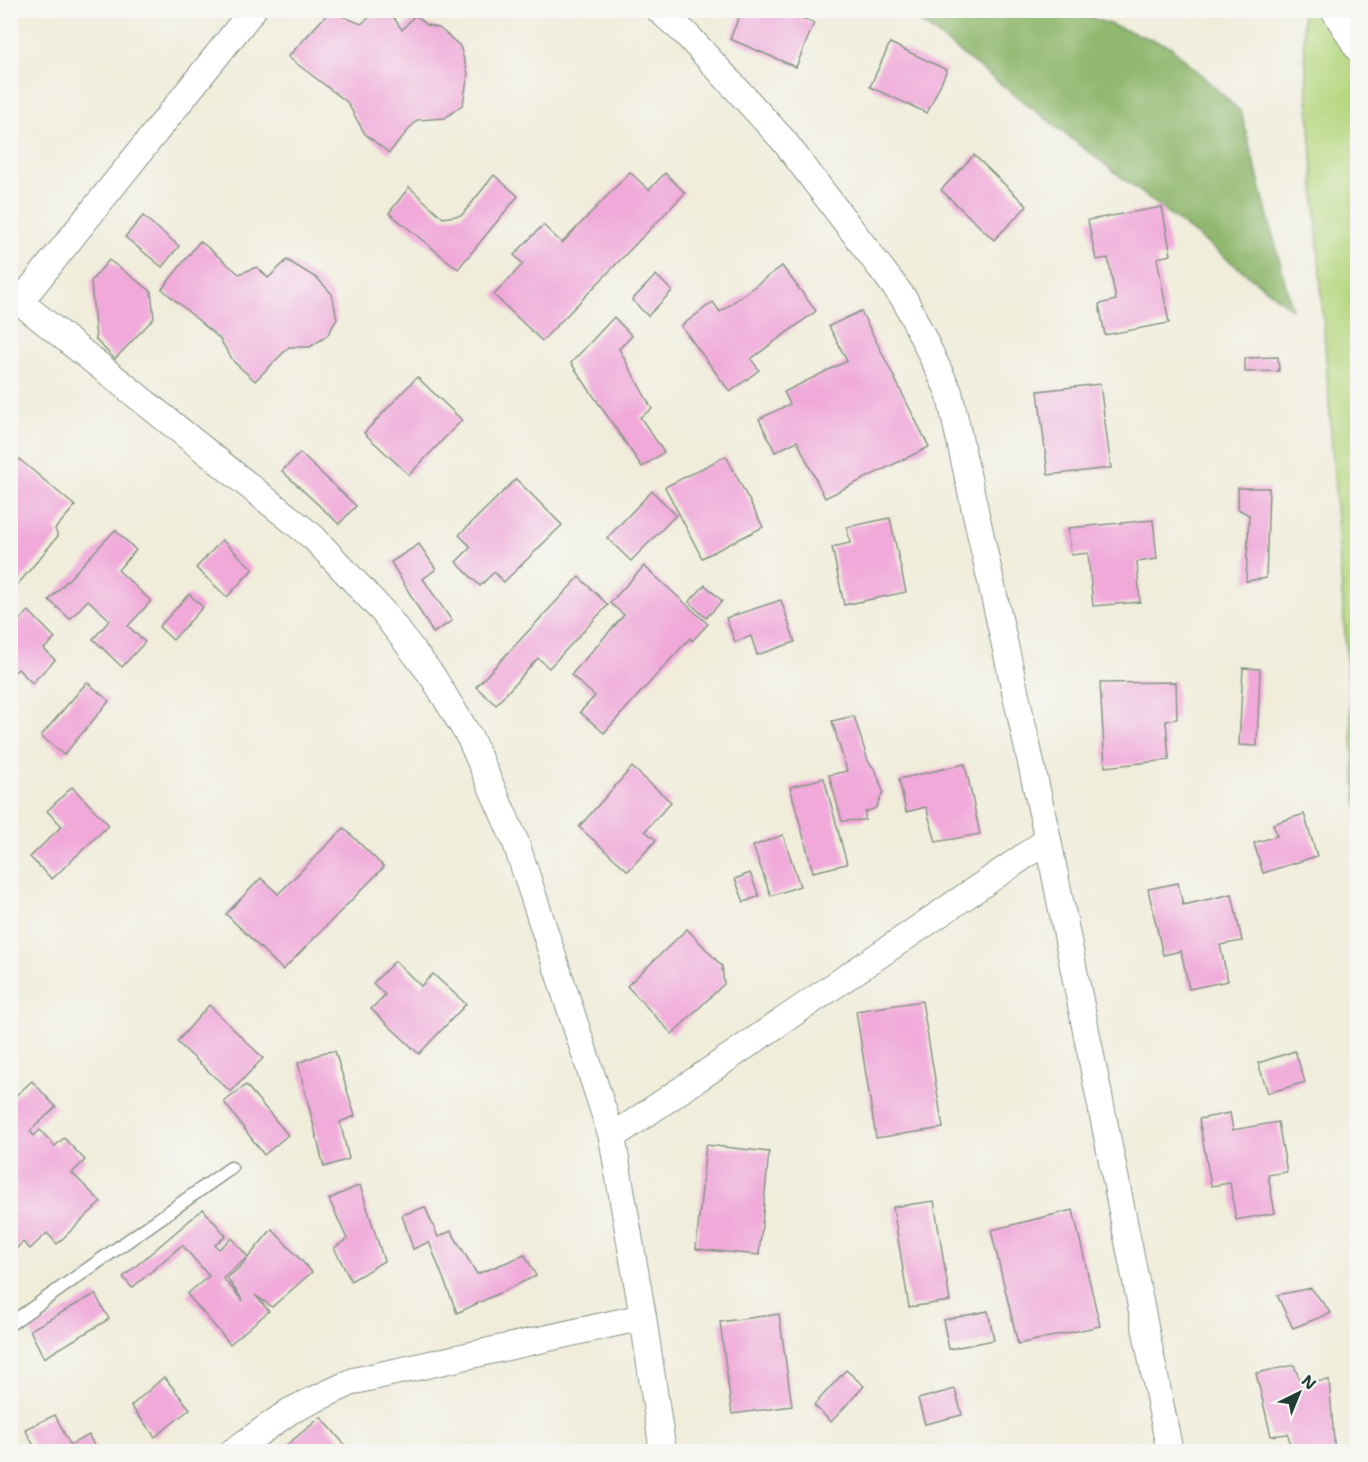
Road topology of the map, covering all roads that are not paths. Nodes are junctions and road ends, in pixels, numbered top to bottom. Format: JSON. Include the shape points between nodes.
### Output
{"nodes":[{"id":1,"x":253,"y":10,"type":"edge"},
{"id":2,"x":660,"y":10,"type":"edge"},
{"id":3,"x":1334,"y":10,"type":"edge"},
{"id":4,"x":1358,"y":49,"type":"edge"},
{"id":5,"x":15,"y":299,"type":"edge"},
{"id":6,"x":1048,"y":840,"type":"junction"},
{"id":7,"x":612,"y":1137,"type":"junction"},
{"id":8,"x":231,"y":1168,"type":"dead end"},
{"id":9,"x":643,"y":1317,"type":"junction"},
{"id":10,"x":10,"y":1324,"type":"edge"},
{"id":11,"x":232,"y":1452,"type":"edge"},
{"id":12,"x":663,"y":1452,"type":"edge"},
{"id":13,"x":1170,"y":1452,"type":"edge"}],
"edges":[{"from":1,"to":5,"type":"street"},
{"from":2,"to":6,"type":"street","via":[[784,141],[905,300],[924,336],[949,392]]},
{"from":3,"to":4,"type":"street"},
{"from":5,"to":7,"type":"street","via":[[314,538],[384,613],[433,677],[470,738],[516,843]]},
{"from":6,"to":7,"type":"street"},
{"from":6,"to":13,"type":"street"},
{"from":7,"to":9,"type":"street"},
{"from":8,"to":10,"type":"lane"},
{"from":9,"to":11,"type":"street","via":[[354,1381],[290,1412]]},
{"from":9,"to":12,"type":"street"}]}
